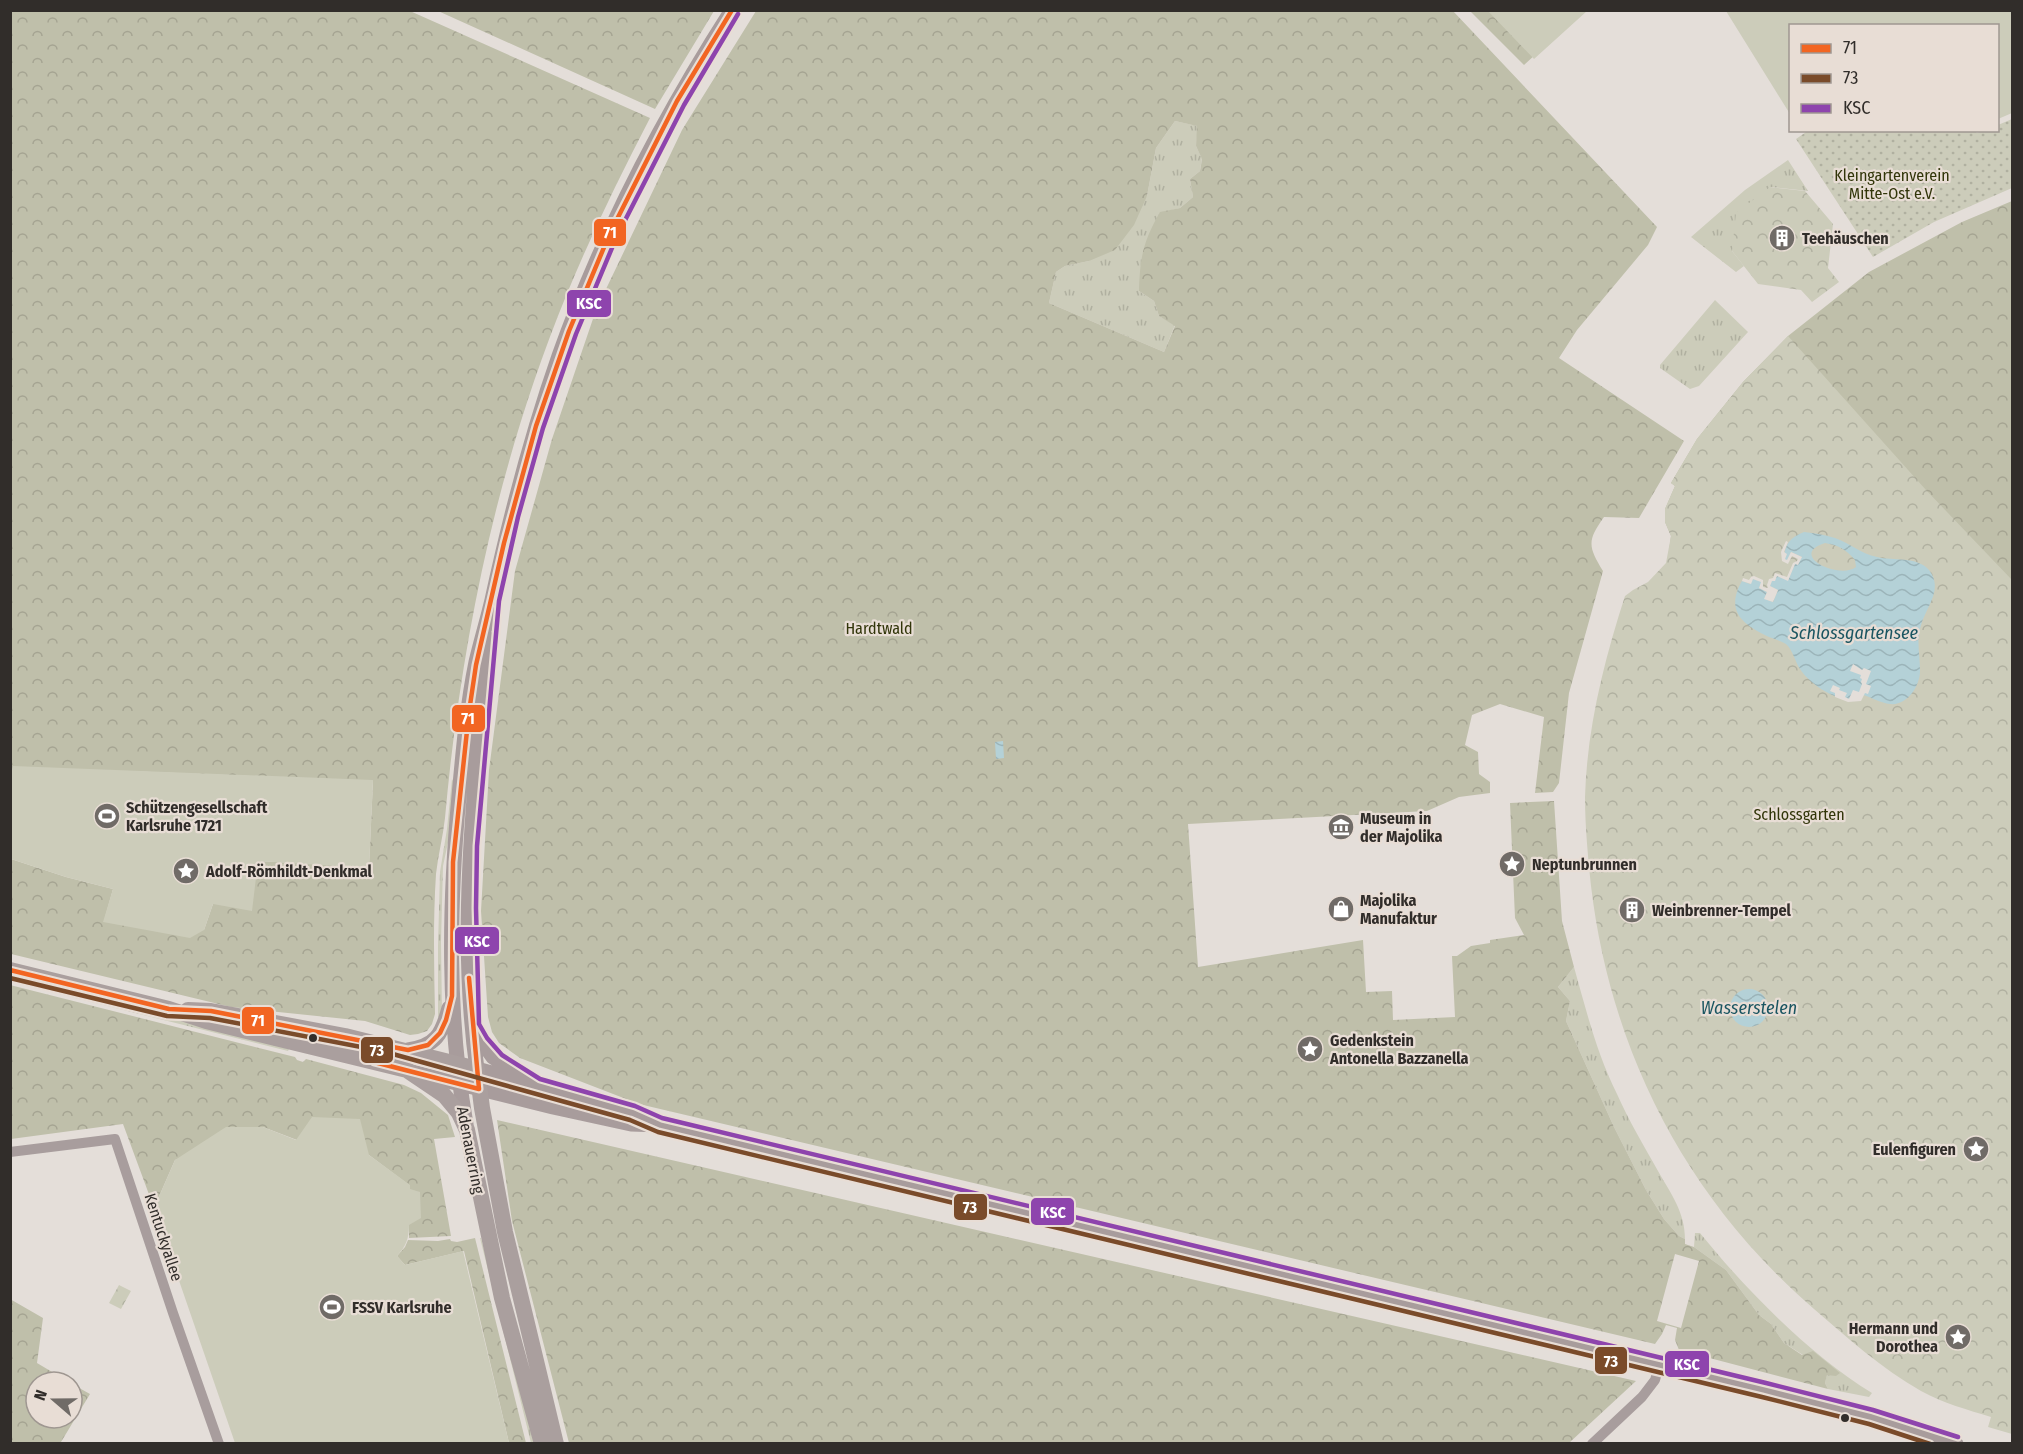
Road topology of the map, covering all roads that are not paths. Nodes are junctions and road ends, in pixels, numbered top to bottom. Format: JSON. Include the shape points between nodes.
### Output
{"nodes":[{"id":1,"x":732,"y":10,"type":"edge"},
{"id":2,"x":492,"y":600,"type":"junction"},
{"id":3,"x":10,"y":970,"type":"edge"},
{"id":4,"x":452,"y":996,"type":"junction"},
{"id":5,"x":170,"y":1009,"type":"junction"},
{"id":6,"x":472,"y":1026,"type":"junction"},
{"id":7,"x":408,"y":1050,"type":"junction"},
{"id":8,"x":457,"y":1063,"type":"junction"},
{"id":9,"x":477,"y":1069,"type":"junction"},
{"id":10,"x":407,"y":1070,"type":"junction"},
{"id":11,"x":460,"y":1084,"type":"junction"},
{"id":12,"x":537,"y":1086,"type":"junction"},
{"id":13,"x":479,"y":1089,"type":"junction"},
{"id":14,"x":660,"y":1125,"type":"junction"},
{"id":15,"x":467,"y":1130,"type":"junction"},
{"id":16,"x":10,"y":1152,"type":"edge"},
{"id":17,"x":1659,"y":1366,"type":"junction"},
{"id":18,"x":219,"y":1443,"type":"edge"},
{"id":19,"x":542,"y":1443,"type":"edge"},
{"id":20,"x":556,"y":1443,"type":"edge"},
{"id":21,"x":1592,"y":1443,"type":"edge"},
{"id":22,"x":1956,"y":1443,"type":"edge"}],
"edges":[{"from":1,"to":2,"type":"main road","name":"Adenauerring","via":[[653,146],[580,300],[527,454]]},
{"from":2,"to":4,"type":"main road","name":"Adenauerring","via":[[476,665],[461,770],[453,862]]},
{"from":2,"to":6,"type":"main road","name":"Adenauerring","via":[[470,846],[468,965]]},
{"from":3,"to":5,"type":"main road"},
{"from":4,"to":7,"type":"main road","via":[[440,1034],[428,1045]]},
{"from":4,"to":8,"type":"main road","name":"Adenauerring"},
{"from":5,"to":7,"type":"main road","via":[[211,1011]]},
{"from":5,"to":10,"type":"main road"},
{"from":6,"to":9,"type":"main road","name":"Adenauerring"},
{"from":6,"to":12,"type":"main road","via":[[493,1057]]},
{"from":7,"to":8,"type":"main road"},
{"from":8,"to":9,"type":"main road"},
{"from":8,"to":11,"type":"main road","name":"Adenauerring"},
{"from":9,"to":12,"type":"main road"},
{"from":9,"to":13,"type":"main road","name":"Adenauerring"},
{"from":10,"to":11,"type":"main road"},
{"from":10,"to":15,"type":"main road","via":[[442,1093]]},
{"from":11,"to":13,"type":"main road"},
{"from":11,"to":15,"type":"main road","name":"Adenauerring"},
{"from":12,"to":14,"type":"main road","via":[[633,1113]]},
{"from":13,"to":14,"type":"main road","via":[[631,1124]]},
{"from":13,"to":20,"type":"main road","name":"Adenauerring","via":[[505,1232]]},
{"from":14,"to":17,"type":"main road"},
{"from":15,"to":19,"type":"main road","name":"Adenauerring","via":[[502,1298]]},
{"from":16,"to":18,"type":"street","name":"Kentuckyallee","via":[[115,1139]]},
{"from":17,"to":21,"type":"street","via":[[1655,1380],[1642,1397]]},
{"from":17,"to":22,"type":"main road","via":[[1871,1417]]}]}
